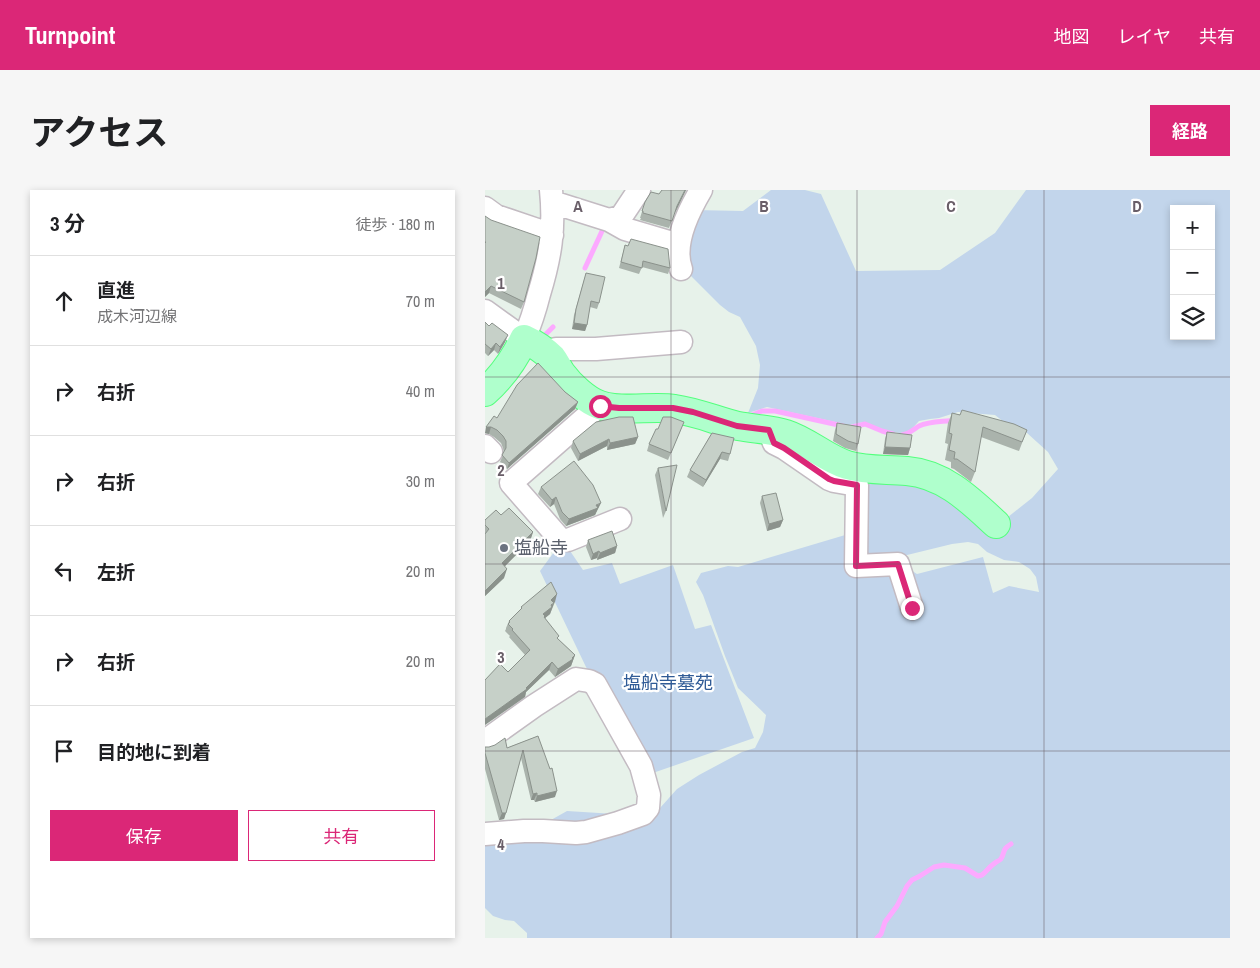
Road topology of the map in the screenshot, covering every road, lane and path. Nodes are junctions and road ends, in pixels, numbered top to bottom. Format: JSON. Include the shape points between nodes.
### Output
{"nodes":[{"id":1,"x":639,"y":190,"type":"edge"},
{"id":2,"x":701,"y":190,"type":"edge"},
{"id":3,"x":551,"y":196,"type":"edge"},
{"id":4,"x":485,"y":208,"type":"edge"},
{"id":5,"x":609,"y":220,"type":"junction"},
{"id":6,"x":552,"y":235,"type":"junction"},
{"id":7,"x":679,"y":245,"type":"junction"},
{"id":8,"x":681,"y":269,"type":"dead end"},
{"id":9,"x":486,"y":305,"type":"edge"},
{"id":10,"x":681,"y":342,"type":"dead end"},
{"id":11,"x":534,"y":345,"type":"junction"},
{"id":12,"x":485,"y":392,"type":"edge"},
{"id":13,"x":600,"y":406,"type":"junction"},
{"id":14,"x":769,"y":430,"type":"junction"},
{"id":15,"x":620,"y":519,"type":"dead end"},
{"id":16,"x":996,"y":524,"type":"dead end"},
{"id":17,"x":912,"y":608,"type":"dead end"},
{"id":18,"x":485,"y":741,"type":"edge"},
{"id":19,"x":485,"y":834,"type":"edge"}],
"edges":[{"from":1,"to":5,"type":"street","via":[[621,217]]},
{"from":2,"to":7,"type":"street","via":[[690,209]]},
{"from":3,"to":5,"type":"street"},
{"from":3,"to":6,"type":"street"},
{"from":4,"to":6,"type":"street","via":[[496,216]]},
{"from":5,"to":7,"type":"street","via":[[625,229]]},
{"from":6,"to":11,"type":"street","via":[[547,270],[530,326]]},
{"from":7,"to":8,"type":"street"},
{"from":9,"to":11,"type":"street"},
{"from":10,"to":11,"type":"street","via":[[596,349],[556,349]]},
{"from":11,"to":12,"type":"main road","via":[[511,363]]},
{"from":11,"to":13,"type":"main road","via":[[554,360],[573,387]]},
{"from":13,"to":14,"type":"main road","via":[[673,408],[737,426]]},
{"from":13,"to":15,"type":"street","via":[[511,483],[560,539],[568,540]]},
{"from":14,"to":16,"type":"main road","via":[[787,434],[847,465],[930,475],[976,505]]},
{"from":14,"to":17,"type":"street","via":[[774,443],[829,479],[857,485],[856,566],[898,564]]},
{"from":18,"to":19,"type":"street","via":[[576,679],[589,681],[595,684],[641,766],[649,795],[648,808],[643,814],[586,832]]}]}
